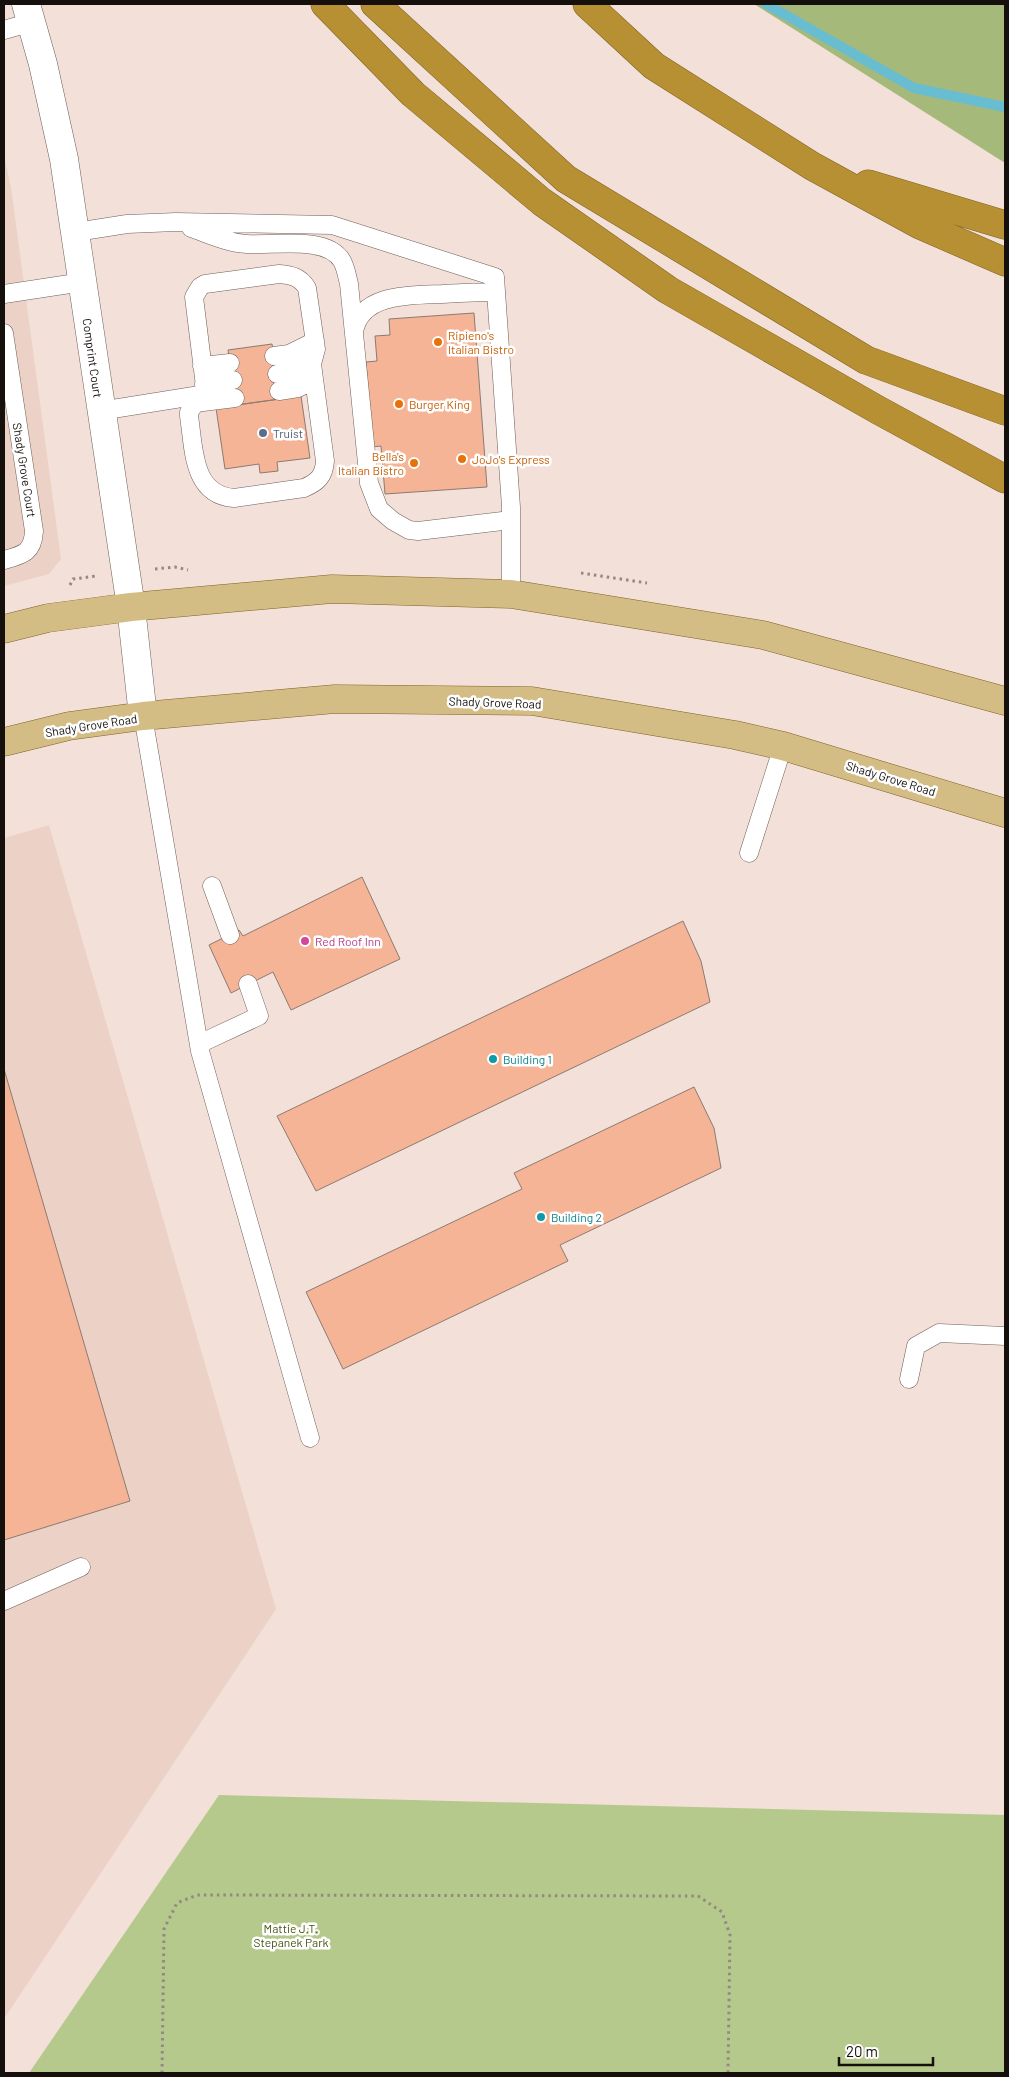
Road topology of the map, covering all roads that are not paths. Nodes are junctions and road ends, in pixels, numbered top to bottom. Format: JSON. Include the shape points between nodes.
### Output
{"nodes":[{"id":1,"x":325,"y":4,"type":"edge"},
{"id":2,"x":375,"y":4,"type":"edge"},
{"id":3,"x":587,"y":4,"type":"edge"},
{"id":4,"x":29,"y":13,"type":"edge"},
{"id":5,"x":4,"y":30,"type":"edge"},
{"id":6,"x":812,"y":166,"type":"junction"},
{"id":7,"x":176,"y":222,"type":"junction"},
{"id":8,"x":1005,"y":225,"type":"edge"},
{"id":9,"x":76,"y":232,"type":"junction"},
{"id":10,"x":1005,"y":262,"type":"edge"},
{"id":11,"x":83,"y":282,"type":"junction"},
{"id":12,"x":496,"y":292,"type":"junction"},
{"id":13,"x":4,"y":294,"type":"edge"},
{"id":14,"x":4,"y":333,"type":"edge"},
{"id":15,"x":354,"y":334,"type":"junction"},
{"id":16,"x":315,"y":342,"type":"junction"},
{"id":17,"x":274,"y":356,"type":"dead end"},
{"id":18,"x":230,"y":362,"type":"dead end"},
{"id":19,"x":312,"y":362,"type":"junction"},
{"id":20,"x":202,"y":366,"type":"junction"},
{"id":21,"x":314,"y":380,"type":"junction"},
{"id":22,"x":234,"y":389,"type":"dead end"},
{"id":23,"x":200,"y":394,"type":"junction"},
{"id":24,"x":100,"y":411,"type":"junction"},
{"id":25,"x":1005,"y":411,"type":"edge"},
{"id":26,"x":1005,"y":479,"type":"edge"},
{"id":27,"x":511,"y":520,"type":"junction"},
{"id":28,"x":4,"y":560,"type":"edge"},
{"id":29,"x":511,"y":594,"type":"junction"},
{"id":30,"x":131,"y":607,"type":"junction"},
{"id":31,"x":4,"y":629,"type":"edge"},
{"id":32,"x":1005,"y":700,"type":"edge"},
{"id":33,"x":143,"y":716,"type":"junction"},
{"id":34,"x":4,"y":742,"type":"edge"},
{"id":35,"x":783,"y":746,"type":"junction"},
{"id":36,"x":1005,"y":813,"type":"edge"},
{"id":37,"x":749,"y":853,"type":"dead end"},
{"id":38,"x":212,"y":886,"type":"dead end"},
{"id":39,"x":230,"y":935,"type":"dead end"},
{"id":40,"x":248,"y":984,"type":"dead end"},
{"id":41,"x":199,"y":1044,"type":"junction"},
{"id":42,"x":1005,"y":1336,"type":"edge"},
{"id":43,"x":909,"y":1379,"type":"dead end"},
{"id":44,"x":310,"y":1438,"type":"dead end"},
{"id":45,"x":81,"y":1567,"type":"dead end"},
{"id":46,"x":4,"y":1602,"type":"edge"}],
"edges":[{"from":1,"to":26,"type":"highway","via":[[413,94],[542,202],[668,290]]},
{"from":2,"to":25,"type":"highway","via":[[566,179],[866,360]]},
{"from":3,"to":6,"type":"highway","via":[[654,66]]},
{"from":4,"to":5,"type":"lane"},
{"from":4,"to":9,"type":"street","name":"Comprint Court","via":[[54,110]]},
{"from":6,"to":8,"type":"highway"},
{"from":6,"to":10,"type":"highway","via":[[920,225]]},
{"from":7,"to":9,"type":"lane","via":[[127,224]]},
{"from":7,"to":12,"type":"lane","via":[[332,225],[495,277]]},
{"from":7,"to":15,"type":"lane","via":[[233,242],[309,244],[332,250],[345,268]]},
{"from":9,"to":11,"type":"street","name":"Comprint Court"},
{"from":11,"to":13,"type":"lane"},
{"from":11,"to":24,"type":"street","name":"Comprint Court"},
{"from":12,"to":15,"type":"lane","via":[[393,298],[365,311],[356,322]]},
{"from":12,"to":27,"type":"lane"},
{"from":14,"to":28,"type":"lane","name":"Shady Grove Court","via":[[34,531],[27,551]]},
{"from":15,"to":27,"type":"lane","via":[[369,483],[379,509],[401,526],[418,531]]},
{"from":16,"to":17,"type":"lane","via":[[289,354]]},
{"from":16,"to":19,"type":"lane"},
{"from":16,"to":20,"type":"lane","via":[[307,288],[301,280],[279,274],[205,284],[196,291],[193,303]]},
{"from":18,"to":20,"type":"lane"},
{"from":19,"to":21,"type":"lane"},
{"from":19,"to":21,"type":"lane","via":[[290,372],[278,382],[298,388]]},
{"from":20,"to":23,"type":"lane"},
{"from":21,"to":23,"type":"lane","via":[[326,461],[320,478],[304,488],[234,498],[218,495],[206,485],[198,471],[189,412]]},
{"from":22,"to":23,"type":"lane"},
{"from":23,"to":24,"type":"lane"},
{"from":24,"to":30,"type":"street","name":"Comprint Court"},
{"from":27,"to":29,"type":"lane"},
{"from":29,"to":30,"type":"main road","via":[[332,589]]},
{"from":29,"to":32,"type":"main road","via":[[764,635]]},
{"from":30,"to":31,"type":"main road","via":[[48,618]]},
{"from":30,"to":33,"type":"street","name":"Comprint Court"},
{"from":33,"to":34,"type":"main road","name":"Shady Grove Road","via":[[69,726]]},
{"from":33,"to":35,"type":"main road","name":"Shady Grove Road","via":[[336,699],[532,701]]},
{"from":33,"to":41,"type":"lane"},
{"from":35,"to":36,"type":"main road","name":"Shady Grove Road"},
{"from":35,"to":37,"type":"lane"},
{"from":38,"to":39,"type":"lane"},
{"from":40,"to":41,"type":"lane","via":[[259,1016]]},
{"from":41,"to":44,"type":"lane"},
{"from":42,"to":43,"type":"lane","via":[[939,1333],[916,1346]]},
{"from":45,"to":46,"type":"lane"}]}
